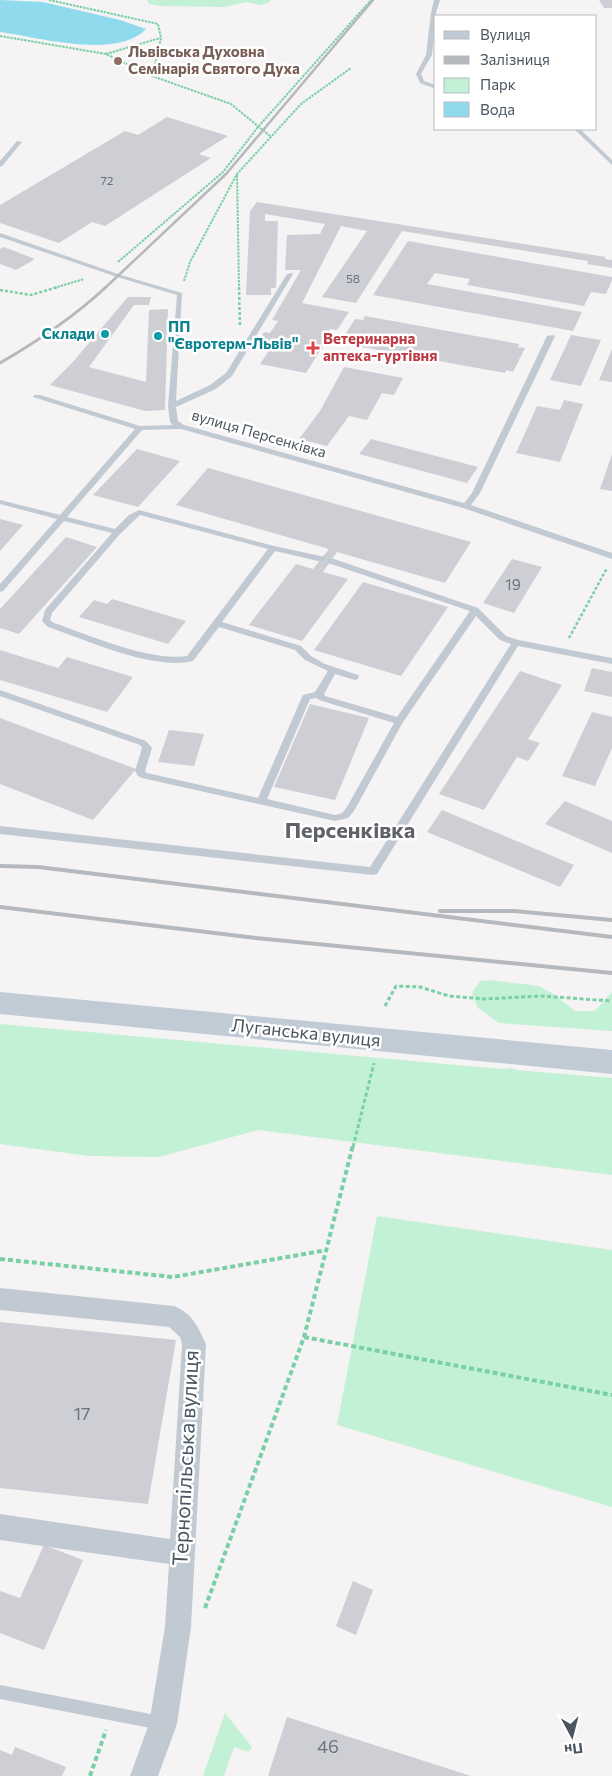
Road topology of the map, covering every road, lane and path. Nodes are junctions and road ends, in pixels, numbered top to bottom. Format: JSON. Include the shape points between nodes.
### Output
{"nodes":[{"id":1,"x":49,"y":0,"type":"edge"},
{"id":2,"x":370,"y":0,"type":"edge"},
{"id":3,"x":437,"y":0,"type":"edge"},
{"id":4,"x":435,"y":15,"type":"edge"},
{"id":5,"x":434,"y":19,"type":"edge"},
{"id":6,"x":0,"y":36,"type":"edge"},
{"id":7,"x":161,"y":38,"type":"junction"},
{"id":8,"x":106,"y":54,"type":"junction"},
{"id":9,"x":351,"y":68,"type":"dead end"},
{"id":10,"x":152,"y":76,"type":"junction"},
{"id":11,"x":434,"y":86,"type":"edge"},
{"id":12,"x":258,"y":127,"type":"junction"},
{"id":13,"x":578,"y":130,"type":"edge"},
{"id":14,"x":270,"y":136,"type":"junction"},
{"id":15,"x":19,"y":142,"type":"dead end"},
{"id":16,"x":612,"y":163,"type":"edge"},
{"id":17,"x":0,"y":164,"type":"edge"},
{"id":18,"x":237,"y":174,"type":"junction"},
{"id":19,"x":0,"y":235,"type":"edge"},
{"id":20,"x":108,"y":271,"type":"junction"},
{"id":21,"x":290,"y":274,"type":"dead end"},
{"id":22,"x":0,"y":290,"type":"edge"},
{"id":23,"x":180,"y":294,"type":"junction"},
{"id":24,"x":253,"y":335,"type":"junction"},
{"id":25,"x":551,"y":336,"type":"dead end"},
{"id":26,"x":37,"y":397,"type":"dead end"},
{"id":27,"x":172,"y":406,"type":"junction"},
{"id":28,"x":181,"y":427,"type":"junction"},
{"id":29,"x":140,"y":428,"type":"junction"},
{"id":30,"x":0,"y":502,"type":"edge"},
{"id":31,"x":466,"y":506,"type":"junction"},
{"id":32,"x":62,"y":518,"type":"junction"},
{"id":33,"x":117,"y":532,"type":"junction"},
{"id":34,"x":273,"y":548,"type":"junction"},
{"id":35,"x":612,"y":556,"type":"edge"},
{"id":36,"x":608,"y":566,"type":"dead end"},
{"id":37,"x":0,"y":589,"type":"edge"},
{"id":38,"x":475,"y":610,"type":"junction"},
{"id":39,"x":216,"y":623,"type":"junction"},
{"id":40,"x":516,"y":643,"type":"junction"},
{"id":41,"x":562,"y":652,"type":"junction"},
{"id":42,"x":612,"y":661,"type":"edge"},
{"id":43,"x":333,"y":670,"type":"junction"},
{"id":44,"x":355,"y":677,"type":"dead end"},
{"id":45,"x":0,"y":693,"type":"edge"},
{"id":46,"x":319,"y":694,"type":"junction"},
{"id":47,"x":399,"y":721,"type":"junction"},
{"id":48,"x":261,"y":802,"type":"junction"},
{"id":49,"x":0,"y":830,"type":"edge"},
{"id":50,"x":612,"y":1001,"type":"edge"},
{"id":51,"x":0,"y":1003,"type":"edge"},
{"id":52,"x":385,"y":1006,"type":"dead end"},
{"id":53,"x":376,"y":1058,"type":"dead end"},
{"id":54,"x":612,"y":1062,"type":"edge"},
{"id":55,"x":327,"y":1250,"type":"junction"},
{"id":56,"x":0,"y":1259,"type":"edge"},
{"id":57,"x":0,"y":1299,"type":"edge"},
{"id":58,"x":304,"y":1337,"type":"junction"},
{"id":59,"x":612,"y":1395,"type":"edge"},
{"id":60,"x":0,"y":1527,"type":"edge"},
{"id":61,"x":182,"y":1553,"type":"junction"},
{"id":62,"x":203,"y":1613,"type":"dead end"},
{"id":63,"x":0,"y":1692,"type":"edge"},
{"id":64,"x":113,"y":1714,"type":"junction"},
{"id":65,"x":163,"y":1724,"type":"junction"},
{"id":66,"x":90,"y":1776,"type":"edge"},
{"id":67,"x":144,"y":1776,"type":"edge"}],
"edges":[{"from":1,"to":7,"type":"path","via":[[158,24]]},
{"from":2,"to":12,"type":"path"},
{"from":3,"to":4,"type":"lane"},
{"from":5,"to":11,"type":"lane","via":[[428,57],[418,74],[422,82]]},
{"from":6,"to":8,"type":"path"},
{"from":7,"to":8,"type":"path"},
{"from":7,"to":10,"type":"path"},
{"from":8,"to":10,"type":"path"},
{"from":9,"to":14,"type":"path","via":[[301,104]]},
{"from":10,"to":12,"type":"path","via":[[231,104]]},
{"from":12,"to":14,"type":"path"},
{"from":12,"to":20,"type":"path","via":[[222,172]]},
{"from":13,"to":16,"type":"lane"},
{"from":14,"to":18,"type":"path"},
{"from":15,"to":17,"type":"lane"},
{"from":18,"to":23,"type":"path","via":[[190,262]]},
{"from":18,"to":24,"type":"path","via":[[240,327]]},
{"from":19,"to":20,"type":"lane"},
{"from":20,"to":22,"type":"path","via":[[31,296]]},
{"from":20,"to":23,"type":"lane"},
{"from":21,"to":24,"type":"lane"},
{"from":23,"to":27,"type":"lane","name":"вулиця Персенківка"},
{"from":24,"to":27,"type":"lane","via":[[229,374],[213,387]]},
{"from":25,"to":31,"type":"lane","via":[[476,493]]},
{"from":26,"to":29,"type":"lane"},
{"from":27,"to":28,"type":"lane","name":"вулиця Персенківка","via":[[174,422]]},
{"from":28,"to":29,"type":"lane"},
{"from":28,"to":31,"type":"lane","name":"вулиця Персенківка"},
{"from":29,"to":32,"type":"lane"},
{"from":30,"to":32,"type":"lane"},
{"from":31,"to":35,"type":"lane","name":"вулиця Персенківка"},
{"from":32,"to":33,"type":"lane"},
{"from":32,"to":37,"type":"lane"},
{"from":33,"to":34,"type":"lane","via":[[139,512]]},
{"from":33,"to":39,"type":"lane","via":[[48,612],[46,621],[158,660],[181,662],[190,659]]},
{"from":34,"to":38,"type":"lane","via":[[326,560]]},
{"from":34,"to":39,"type":"lane"},
{"from":36,"to":41,"type":"path"},
{"from":38,"to":40,"type":"lane","via":[[503,638]]},
{"from":38,"to":47,"type":"lane"},
{"from":39,"to":43,"type":"lane","via":[[298,648],[308,658]]},
{"from":40,"to":41,"type":"lane"},
{"from":40,"to":49,"type":"lane","via":[[373,871]]},
{"from":41,"to":42,"type":"lane"},
{"from":43,"to":44,"type":"lane"},
{"from":43,"to":46,"type":"lane"},
{"from":45,"to":48,"type":"lane","via":[[143,743],[148,748],[140,770],[145,776]]},
{"from":46,"to":47,"type":"lane","via":[[322,698]]},
{"from":46,"to":48,"type":"lane","via":[[306,697]]},
{"from":47,"to":48,"type":"lane","via":[[345,816],[335,818]]},
{"from":50,"to":52,"type":"path","via":[[541,996],[485,999],[396,986]]},
{"from":51,"to":54,"type":"main road","name":"Луганська вулиця"},
{"from":53,"to":55,"type":"path"},
{"from":55,"to":56,"type":"path","via":[[173,1277]]},
{"from":55,"to":58,"type":"path"},
{"from":57,"to":61,"type":"street","name":"Тернопільська вулиця","via":[[174,1317],[188,1330],[194,1344]]},
{"from":58,"to":59,"type":"path"},
{"from":58,"to":62,"type":"path"},
{"from":60,"to":61,"type":"street"},
{"from":61,"to":65,"type":"street","name":"Тернопільська вулиця","via":[[178,1628]]},
{"from":63,"to":64,"type":"lane"},
{"from":64,"to":65,"type":"lane"},
{"from":64,"to":66,"type":"path"},
{"from":65,"to":67,"type":"street","name":"Тернопільська вулиця"}]}
